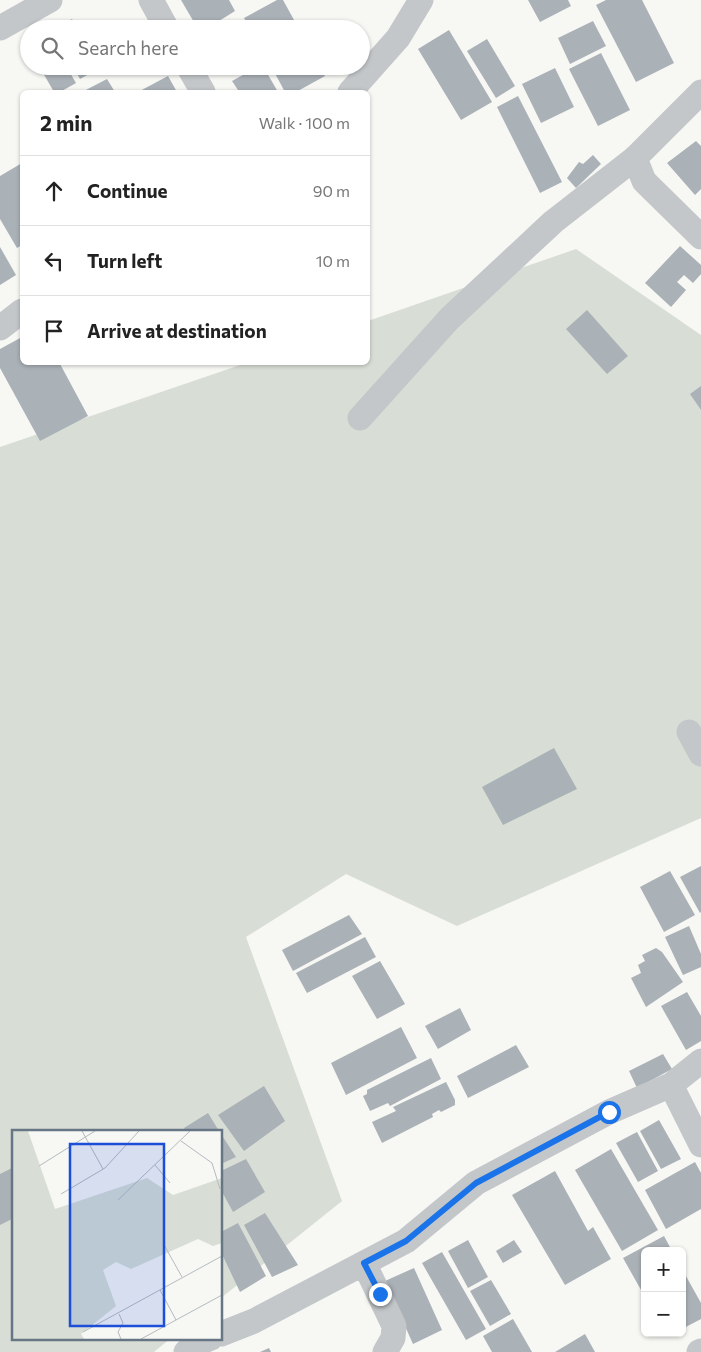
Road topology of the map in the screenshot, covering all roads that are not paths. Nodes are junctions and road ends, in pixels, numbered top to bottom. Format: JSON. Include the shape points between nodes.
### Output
{"nodes":[{"id":1,"x":50,"y":0,"type":"edge"},
{"id":2,"x":151,"y":0,"type":"edge"},
{"id":3,"x":421,"y":0,"type":"edge"},
{"id":4,"x":162,"y":20,"type":"edge"},
{"id":5,"x":0,"y":28,"type":"edge"},
{"id":6,"x":370,"y":70,"type":"edge"},
{"id":7,"x":193,"y":75,"type":"edge"},
{"id":8,"x":365,"y":75,"type":"edge"},
{"id":9,"x":202,"y":90,"type":"edge"},
{"id":10,"x":352,"y":90,"type":"edge"},
{"id":11,"x":701,"y":92,"type":"edge"},
{"id":12,"x":635,"y":158,"type":"junction"},
{"id":13,"x":701,"y":237,"type":"edge"},
{"id":14,"x":20,"y":313,"type":"edge"},
{"id":15,"x":0,"y":328,"type":"edge"},
{"id":16,"x":360,"y":418,"type":"dead end"},
{"id":17,"x":689,"y":732,"type":"dead end"},
{"id":18,"x":701,"y":754,"type":"edge"},
{"id":19,"x":701,"y":1061,"type":"edge"},
{"id":20,"x":671,"y":1086,"type":"junction"},
{"id":21,"x":701,"y":1145,"type":"edge"},
{"id":22,"x":364,"y":1263,"type":"junction"},
{"id":23,"x":222,"y":1334,"type":"edge"},
{"id":24,"x":206,"y":1340,"type":"edge"},
{"id":25,"x":186,"y":1352,"type":"edge"},
{"id":26,"x":385,"y":1352,"type":"edge"}],
"edges":[{"from":1,"to":5,"type":"street"},
{"from":2,"to":4,"type":"street"},
{"from":3,"to":6,"type":"street","via":[[398,38]]},
{"from":7,"to":9,"type":"street"},
{"from":8,"to":10,"type":"street"},
{"from":11,"to":12,"type":"street"},
{"from":12,"to":13,"type":"street","via":[[644,181]]},
{"from":12,"to":16,"type":"street","via":[[554,222],[449,319]]},
{"from":14,"to":15,"type":"street"},
{"from":17,"to":18,"type":"street"},
{"from":19,"to":20,"type":"street"},
{"from":20,"to":21,"type":"street"},
{"from":20,"to":22,"type":"street","via":[[609,1112],[476,1183],[406,1241]]},
{"from":22,"to":23,"type":"street","via":[[254,1321]]},
{"from":22,"to":26,"type":"street","via":[[394,1326],[393,1338]]},
{"from":24,"to":25,"type":"street"}]}
